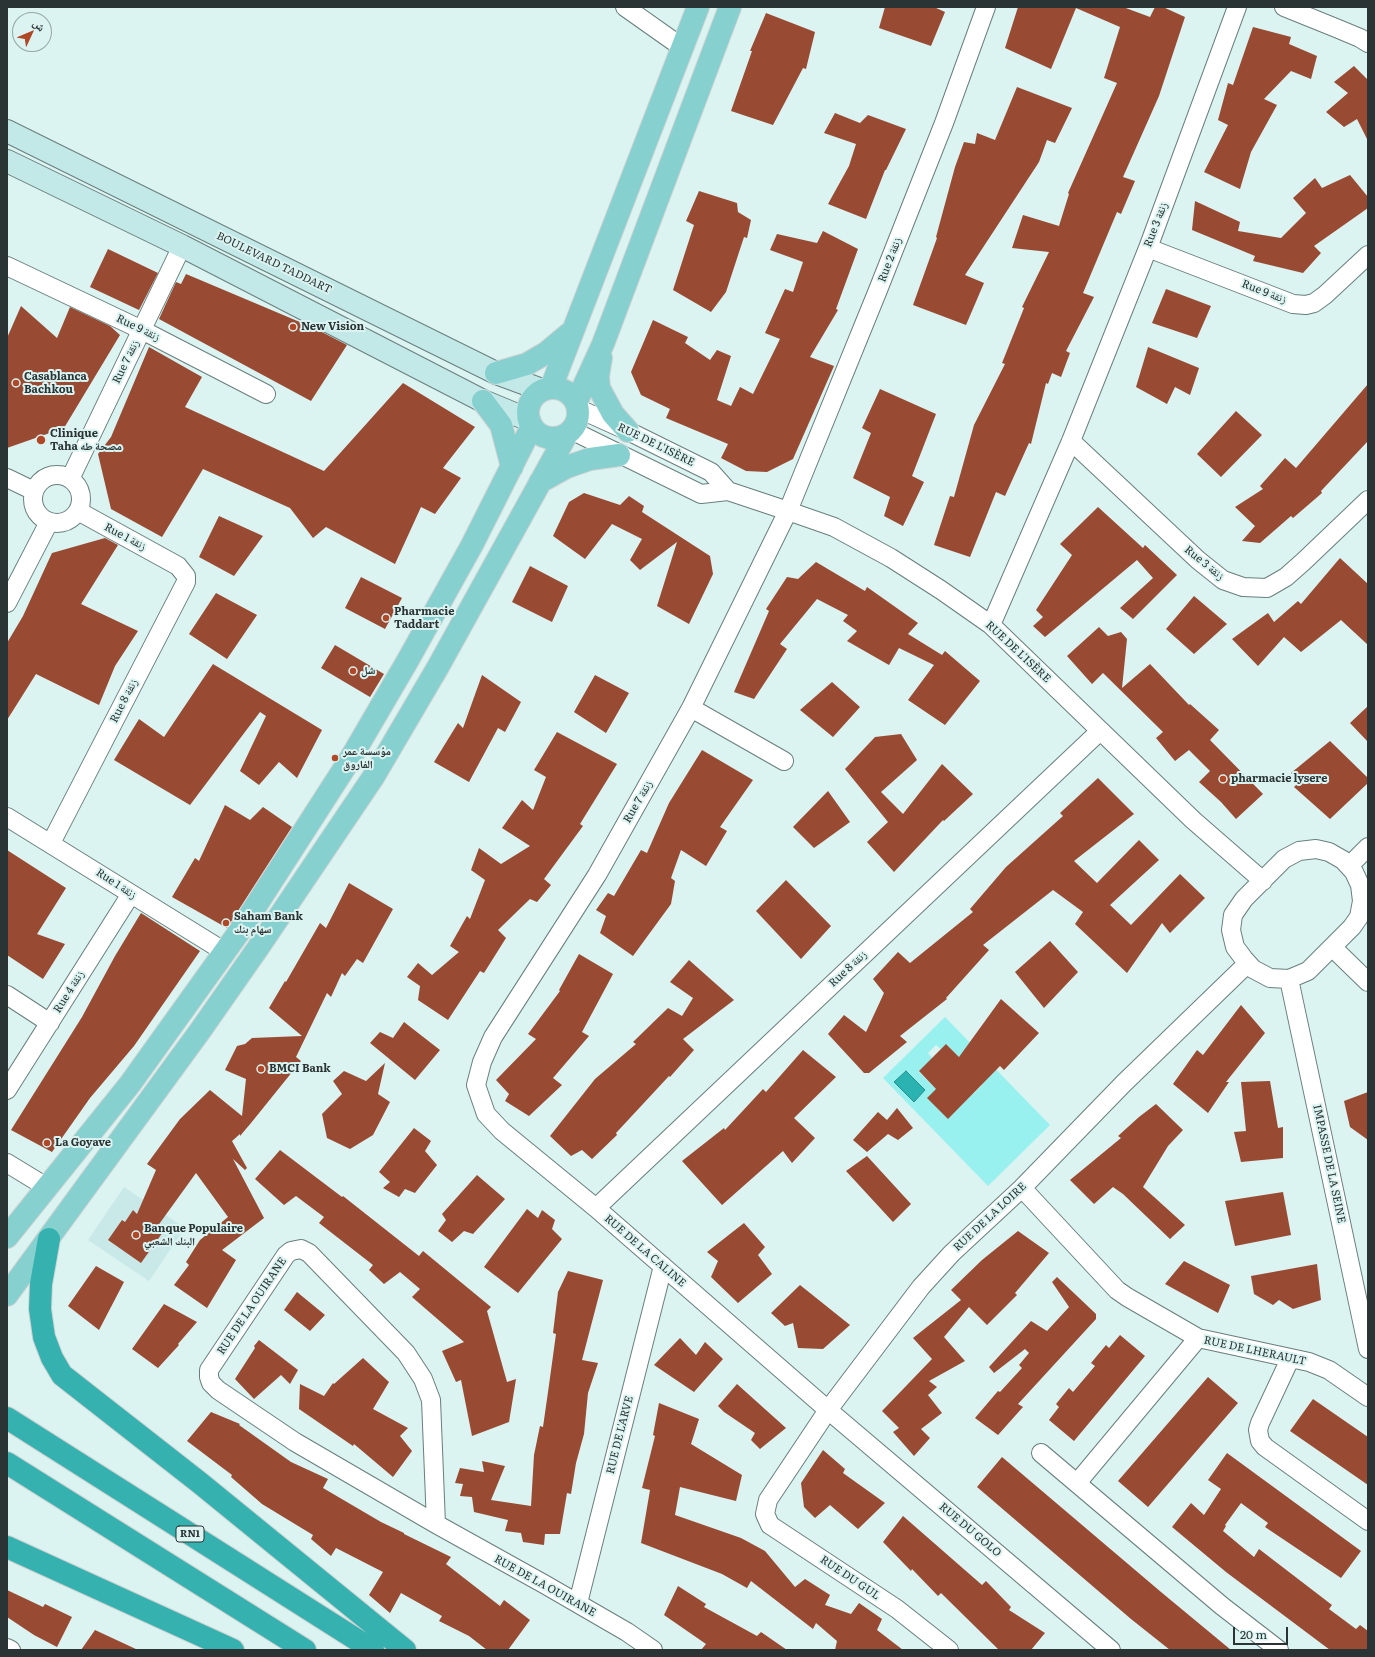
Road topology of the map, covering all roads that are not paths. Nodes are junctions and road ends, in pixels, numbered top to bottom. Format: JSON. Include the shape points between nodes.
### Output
{"nodes":[{"id":1,"x":625,"y":7,"type":"edge"},
{"id":2,"x":698,"y":7,"type":"edge"},
{"id":3,"x":730,"y":7,"type":"edge"},
{"id":4,"x":986,"y":7,"type":"edge"},
{"id":5,"x":1237,"y":7,"type":"edge"},
{"id":6,"x":1284,"y":7,"type":"edge"},
{"id":7,"x":1365,"y":37,"type":"edge"},
{"id":8,"x":683,"y":48,"type":"junction"},
{"id":9,"x":7,"y":131,"type":"edge"},
{"id":10,"x":7,"y":161,"type":"edge"},
{"id":11,"x":182,"y":246,"type":"junction"},
{"id":12,"x":1148,"y":248,"type":"junction"},
{"id":13,"x":1368,"y":255,"type":"edge"},
{"id":14,"x":7,"y":266,"type":"edge"},
{"id":15,"x":142,"y":330,"type":"junction"},
{"id":16,"x":572,"y":331,"type":"junction"},
{"id":17,"x":603,"y":344,"type":"junction"},
{"id":18,"x":496,"y":373,"type":"junction"},
{"id":19,"x":546,"y":389,"type":"junction"},
{"id":20,"x":266,"y":394,"type":"dead end"},
{"id":21,"x":483,"y":401,"type":"junction"},
{"id":22,"x":576,"y":406,"type":"junction"},
{"id":23,"x":530,"y":423,"type":"junction"},
{"id":24,"x":628,"y":431,"type":"junction"},
{"id":25,"x":569,"y":432,"type":"junction"},
{"id":26,"x":1071,"y":441,"type":"junction"},
{"id":27,"x":619,"y":454,"type":"junction"},
{"id":28,"x":512,"y":467,"type":"junction"},
{"id":29,"x":7,"y":478,"type":"edge"},
{"id":30,"x":70,"y":479,"type":"junction"},
{"id":31,"x":540,"y":482,"type":"junction"},
{"id":32,"x":34,"y":490,"type":"junction"},
{"id":33,"x":728,"y":491,"type":"junction"},
{"id":34,"x":1368,"y":500,"type":"edge"},
{"id":35,"x":78,"y":511,"type":"junction"},
{"id":36,"x":788,"y":511,"type":"junction"},
{"id":37,"x":49,"y":522,"type":"junction"},
{"id":38,"x":172,"y":562,"type":"joint"},
{"id":39,"x":7,"y":603,"type":"edge"},
{"id":40,"x":991,"y":625,"type":"junction"},
{"id":41,"x":691,"y":708,"type":"junction"},
{"id":42,"x":1100,"y":731,"type":"junction"},
{"id":43,"x":784,"y":761,"type":"dead end"},
{"id":44,"x":7,"y":817,"type":"edge"},
{"id":45,"x":51,"y":844,"type":"junction"},
{"id":46,"x":1368,"y":847,"type":"edge"},
{"id":47,"x":1349,"y":866,"type":"junction"},
{"id":48,"x":1262,"y":880,"type":"junction"},
{"id":49,"x":131,"y":894,"type":"junction"},
{"id":50,"x":1362,"y":921,"type":"edge"},
{"id":51,"x":1332,"y":947,"type":"junction"},
{"id":52,"x":225,"y":952,"type":"junction"},
{"id":53,"x":1247,"y":964,"type":"junction"},
{"id":54,"x":1289,"y":979,"type":"junction"},
{"id":55,"x":1368,"y":982,"type":"edge"},
{"id":56,"x":7,"y":995,"type":"edge"},
{"id":57,"x":50,"y":1023,"type":"junction"},
{"id":58,"x":476,"y":1085,"type":"joint"},
{"id":59,"x":7,"y":1090,"type":"edge"},
{"id":60,"x":7,"y":1163,"type":"edge"},
{"id":61,"x":48,"y":1188,"type":"junction"},
{"id":62,"x":1022,"y":1188,"type":"junction"},
{"id":63,"x":596,"y":1208,"type":"junction"},
{"id":64,"x":7,"y":1237,"type":"edge"},
{"id":65,"x":49,"y":1239,"type":"junction"},
{"id":66,"x":663,"y":1266,"type":"junction"},
{"id":67,"x":7,"y":1294,"type":"edge"},
{"id":68,"x":1198,"y":1338,"type":"junction"},
{"id":69,"x":1368,"y":1349,"type":"edge"},
{"id":70,"x":1290,"y":1359,"type":"junction"},
{"id":71,"x":1367,"y":1394,"type":"edge"},
{"id":72,"x":828,"y":1410,"type":"junction"},
{"id":73,"x":7,"y":1418,"type":"edge"},
{"id":74,"x":1041,"y":1453,"type":"dead end"},
{"id":75,"x":7,"y":1463,"type":"edge"},
{"id":76,"x":1077,"y":1483,"type":"junction"},
{"id":77,"x":768,"y":1500,"type":"joint"},
{"id":78,"x":1368,"y":1521,"type":"edge"},
{"id":79,"x":436,"y":1524,"type":"junction"},
{"id":80,"x":7,"y":1547,"type":"edge"},
{"id":81,"x":578,"y":1604,"type":"junction"},
{"id":82,"x":7,"y":1648,"type":"edge"},
{"id":83,"x":11,"y":1650,"type":"edge"},
{"id":84,"x":233,"y":1650,"type":"edge"},
{"id":85,"x":305,"y":1650,"type":"edge"},
{"id":86,"x":373,"y":1650,"type":"edge"},
{"id":87,"x":405,"y":1650,"type":"edge"},
{"id":88,"x":653,"y":1650,"type":"edge"},
{"id":89,"x":949,"y":1650,"type":"edge"},
{"id":90,"x":1111,"y":1650,"type":"edge"},
{"id":91,"x":1279,"y":1650,"type":"edge"}],
"edges":[{"from":1,"to":8,"type":"street"},
{"from":2,"to":8,"type":"main road"},
{"from":3,"to":17,"type":"main road"},
{"from":4,"to":36,"type":"street","name":"Rue 2 زنقة","via":[[933,152]]},
{"from":5,"to":12,"type":"street","name":"Rue 3 زنقة"},
{"from":6,"to":7,"type":"street"},
{"from":8,"to":16,"type":"main road"},
{"from":9,"to":18,"type":"street","name":"BOULEVARD TADDART"},
{"from":10,"to":11,"type":"street"},
{"from":11,"to":15,"type":"street","name":"Rue 7 زنقة"},
{"from":11,"to":21,"type":"street"},
{"from":12,"to":13,"type":"street","name":"Rue 9 زنقة","via":[[1294,304],[1306,305],[1326,295]]},
{"from":12,"to":26,"type":"street","name":"Rue 3 زنقة"},
{"from":14,"to":15,"type":"street","name":"Rue 9 زنقة"},
{"from":15,"to":20,"type":"street","name":"Rue 9 زنقة"},
{"from":15,"to":30,"type":"street","name":"Rue 7 زنقة"},
{"from":16,"to":18,"type":"main road","via":[[546,354],[527,364]]},
{"from":16,"to":19,"type":"main road"},
{"from":17,"to":22,"type":"main road"},
{"from":17,"to":24,"type":"main road","via":[[598,376],[599,388],[613,414]]},
{"from":18,"to":19,"type":"street","name":"BOULEVARD TADDART"},
{"from":19,"to":22,"type":"main road","via":[[561,389],[567,392]]},
{"from":19,"to":23,"type":"main road","via":[[534,396],[530,404]]},
{"from":21,"to":23,"type":"street"},
{"from":21,"to":28,"type":"main road","via":[[501,425]]},
{"from":22,"to":24,"type":"street","name":"RUE DE L'ISÈRE"},
{"from":22,"to":25,"type":"main road","via":[[577,418]]},
{"from":23,"to":25,"type":"main road","via":[[538,433],[548,437],[557,438]]},
{"from":23,"to":28,"type":"main road"},
{"from":24,"to":33,"type":"street","name":"RUE DE L'ISÈRE","via":[[711,472]]},
{"from":25,"to":27,"type":"street","name":"RUE DE L'ISÈRE"},
{"from":25,"to":31,"type":"main road"},
{"from":26,"to":34,"type":"street","name":"Rue 3 زنقة","via":[[1198,560],[1223,580],[1243,588],[1267,588],[1286,577]]},
{"from":26,"to":40,"type":"street","name":"Rue 3 زنقة"},
{"from":27,"to":31,"type":"main road","via":[[573,465]]},
{"from":27,"to":33,"type":"street","name":"RUE DE L'ISÈRE","via":[[701,494]]},
{"from":28,"to":52,"type":"main road","via":[[472,545],[349,761]]},
{"from":29,"to":32,"type":"street"},
{"from":30,"to":32,"type":"street","via":[[49,476]]},
{"from":30,"to":35,"type":"street","via":[[80,493]]},
{"from":31,"to":65,"type":"main road","via":[[438,667],[374,776],[218,1005]]},
{"from":32,"to":37,"type":"street","via":[[35,509]]},
{"from":33,"to":36,"type":"street","name":"RUE DE L'ISÈRE"},
{"from":35,"to":37,"type":"street","via":[[65,522]]},
{"from":35,"to":38,"type":"street","name":"Rue 1 زنقة"},
{"from":36,"to":40,"type":"street","name":"RUE DE L'ISÈRE","via":[[834,527],[891,558]]},
{"from":36,"to":41,"type":"street","name":"Rue 7 زنقة"},
{"from":37,"to":39,"type":"street"},
{"from":38,"to":45,"type":"street","name":"Rue 8 زنقة","via":[[183,571],[186,582]]},
{"from":40,"to":42,"type":"street","name":"RUE DE L'ISÈRE"},
{"from":41,"to":43,"type":"street"},
{"from":41,"to":58,"type":"street","name":"Rue 7 زنقة","via":[[596,875],[493,1037],[482,1062]]},
{"from":42,"to":48,"type":"street","name":"RUE DE L'ISÈRE","via":[[1193,820]]},
{"from":42,"to":63,"type":"street","name":"Rue 8 زنقة"},
{"from":44,"to":45,"type":"street","name":"Rue 1 زنقة"},
{"from":45,"to":49,"type":"street","name":"Rue 1 زنقة"},
{"from":46,"to":47,"type":"street"},
{"from":47,"to":48,"type":"street","via":[[1329,852],[1305,850],[1284,859]]},
{"from":47,"to":50,"type":"street","via":[[1361,889]]},
{"from":48,"to":53,"type":"street","via":[[1236,909],[1232,923],[1232,941]]},
{"from":49,"to":52,"type":"street","name":"Rue 1 زنقة"},
{"from":49,"to":57,"type":"street","name":"Rue 4 زنقة"},
{"from":50,"to":51,"type":"street"},
{"from":51,"to":54,"type":"street","via":[[1308,971]]},
{"from":51,"to":55,"type":"street"},
{"from":52,"to":61,"type":"main road","via":[[130,1084]]},
{"from":53,"to":54,"type":"street","via":[[1270,978]]},
{"from":53,"to":62,"type":"street","name":"RUE DE LA LOIRE","via":[[1124,1083]]},
{"from":54,"to":69,"type":"street","name":"IMPASSE DE LA SEINE"},
{"from":56,"to":57,"type":"street"},
{"from":57,"to":59,"type":"street","name":"Rue 4 زنقة"},
{"from":58,"to":63,"type":"street","name":"RUE DE LA CALINE","via":[[486,1114],[502,1131]]},
{"from":60,"to":61,"type":"street"},
{"from":61,"to":64,"type":"main road"},
{"from":62,"to":68,"type":"street","name":"RUE DE LHERAULT","via":[[1117,1290]]},
{"from":62,"to":72,"type":"street","name":"RUE DE LA LOIRE","via":[[952,1253],[921,1287]]},
{"from":63,"to":66,"type":"street","name":"RUE DE LA CALINE"},
{"from":65,"to":67,"type":"main road"},
{"from":65,"to":87,"type":"highway","via":[[40,1309],[44,1337],[62,1376],[200,1483]]},
{"from":66,"to":72,"type":"street","name":"RUE DE LA CALINE"},
{"from":66,"to":81,"type":"street","name":"RUE DE L'ARVE"},
{"from":68,"to":70,"type":"street","name":"RUE DE LHERAULT"},
{"from":68,"to":76,"type":"street"},
{"from":70,"to":71,"type":"street","name":"RUE DE LHERAULT","via":[[1309,1362],[1330,1370]]},
{"from":70,"to":78,"type":"street","via":[[1260,1423],[1260,1441]]},
{"from":72,"to":77,"type":"street","name":"RUE DE LA LOIRE"},
{"from":72,"to":90,"type":"street","name":"RUE DU GOLO"},
{"from":73,"to":86,"type":"highway","number":"RN1"},
{"from":74,"to":76,"type":"street"},
{"from":75,"to":85,"type":"highway"},
{"from":76,"to":91,"type":"street","via":[[1222,1606]]},
{"from":77,"to":89,"type":"street","name":"RUE DU GUL","via":[[765,1514],[770,1525],[897,1609]]},
{"from":79,"to":79,"type":"street","name":"RUE DE LA OUIRANE","via":[[295,1442],[211,1383],[209,1370],[291,1251],[301,1249],[308,1253],[406,1353],[423,1379],[431,1400]]},
{"from":79,"to":81,"type":"street","name":"RUE DE LA OUIRANE"},
{"from":80,"to":84,"type":"highway"},
{"from":81,"to":88,"type":"street","name":"RUE DE LA OUIRANE"},
{"from":82,"to":83,"type":"street"}]}
